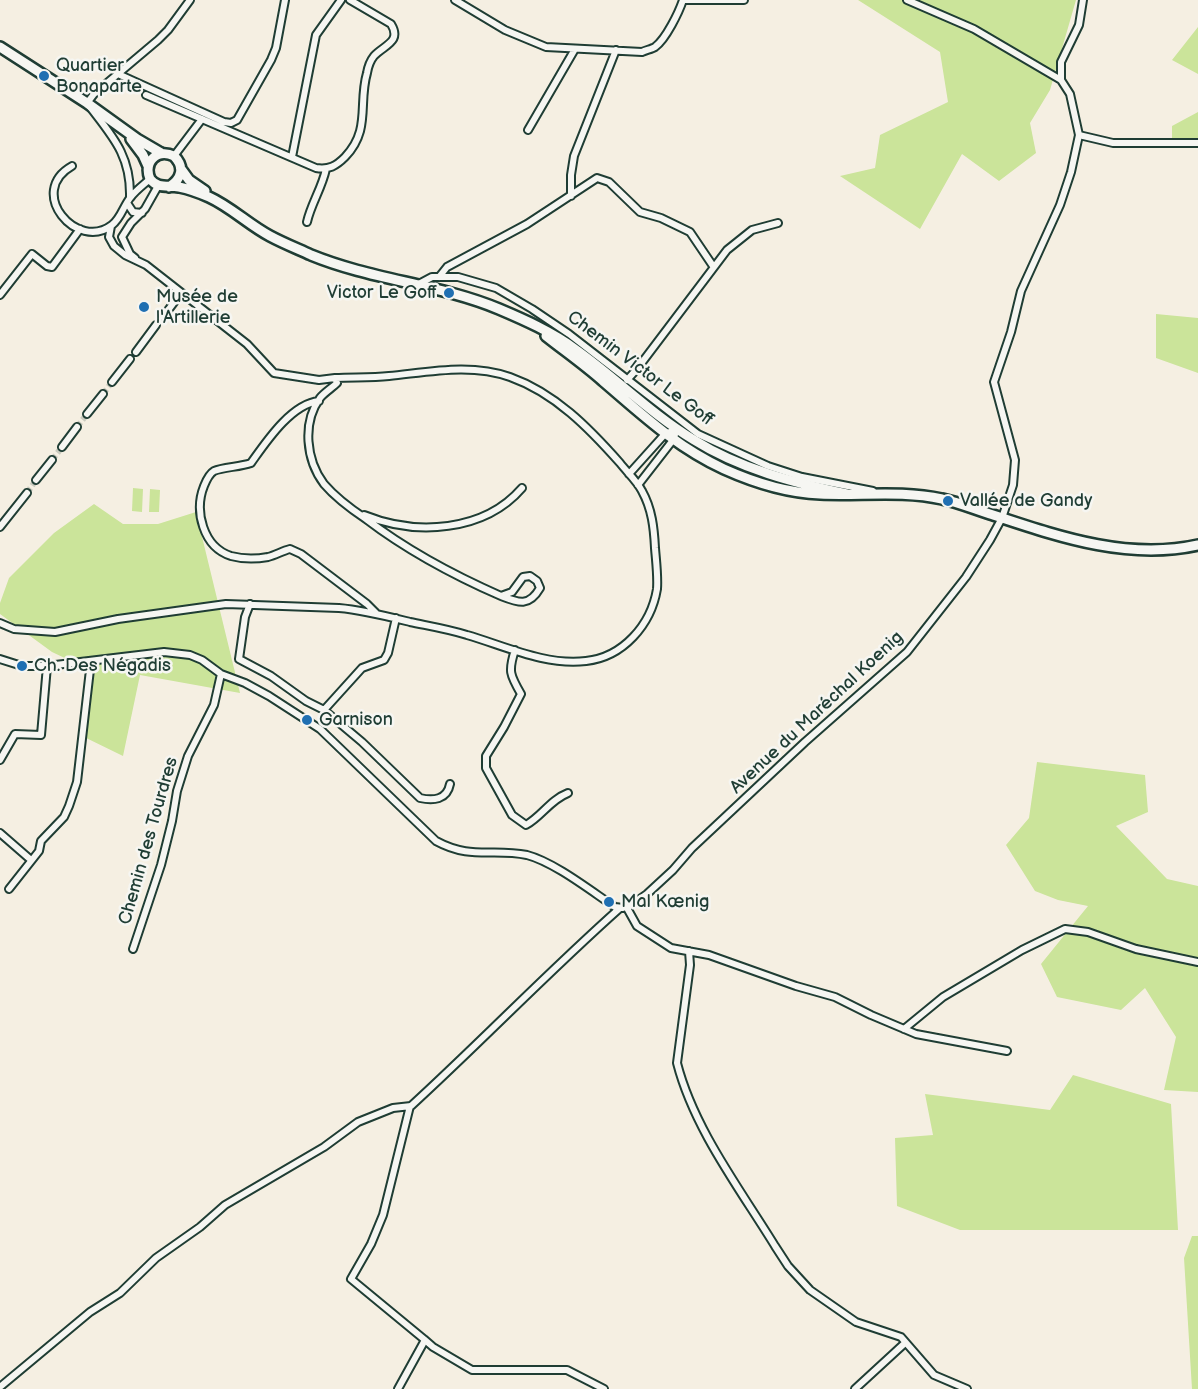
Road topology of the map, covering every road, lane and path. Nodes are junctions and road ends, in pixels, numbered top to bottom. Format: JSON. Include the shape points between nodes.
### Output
{"nodes":[{"id":1,"x":190,"y":0,"type":"edge"},
{"id":2,"x":285,"y":0,"type":"edge"},
{"id":3,"x":341,"y":0,"type":"edge"},
{"id":4,"x":350,"y":0,"type":"edge"},
{"id":5,"x":455,"y":0,"type":"edge"},
{"id":6,"x":683,"y":0,"type":"edge"},
{"id":7,"x":744,"y":0,"type":"edge"},
{"id":8,"x":907,"y":0,"type":"edge"},
{"id":9,"x":1083,"y":0,"type":"edge"},
{"id":10,"x":0,"y":48,"type":"edge"},
{"id":11,"x":575,"y":49,"type":"junction"},
{"id":12,"x":616,"y":51,"type":"junction"},
{"id":13,"x":118,"y":74,"type":"junction"},
{"id":14,"x":1060,"y":80,"type":"junction"},
{"id":15,"x":146,"y":95,"type":"dead end"},
{"id":16,"x":87,"y":103,"type":"junction"},
{"id":17,"x":202,"y":119,"type":"junction"},
{"id":18,"x":114,"y":123,"type":"junction"},
{"id":19,"x":528,"y":130,"type":"dead end"},
{"id":20,"x":1079,"y":135,"type":"junction"},
{"id":21,"x":1198,"y":143,"type":"edge"},
{"id":22,"x":161,"y":153,"type":"junction"},
{"id":23,"x":174,"y":156,"type":"junction"},
{"id":24,"x":292,"y":157,"type":"junction"},
{"id":25,"x":72,"y":166,"type":"dead end"},
{"id":26,"x":148,"y":166,"type":"junction"},
{"id":27,"x":326,"y":169,"type":"junction"},
{"id":28,"x":182,"y":170,"type":"junction"},
{"id":29,"x":150,"y":179,"type":"junction"},
{"id":30,"x":158,"y":186,"type":"junction"},
{"id":31,"x":169,"y":187,"type":"junction"},
{"id":32,"x":570,"y":196,"type":"junction"},
{"id":33,"x":210,"y":197,"type":"junction"},
{"id":34,"x":129,"y":200,"type":"junction"},
{"id":35,"x":141,"y":213,"type":"junction"},
{"id":36,"x":307,"y":222,"type":"dead end"},
{"id":37,"x":778,"y":223,"type":"dead end"},
{"id":38,"x":111,"y":226,"type":"junction"},
{"id":39,"x":80,"y":230,"type":"junction"},
{"id":40,"x":146,"y":265,"type":"junction"},
{"id":41,"x":713,"y":266,"type":"junction"},
{"id":42,"x":439,"y":277,"type":"junction"},
{"id":43,"x":416,"y":286,"type":"junction"},
{"id":44,"x":181,"y":293,"type":"junction"},
{"id":45,"x":0,"y":295,"type":"edge"},
{"id":46,"x":163,"y":316,"type":"dead end"},
{"id":47,"x":526,"y":321,"type":"junction"},
{"id":48,"x":156,"y":325,"type":"dead end"},
{"id":49,"x":136,"y":352,"type":"dead end"},
{"id":50,"x":130,"y":359,"type":"dead end"},
{"id":51,"x":335,"y":378,"type":"junction"},
{"id":52,"x":627,"y":380,"type":"junction"},
{"id":53,"x":112,"y":382,"type":"tunnel mouth"},
{"id":54,"x":102,"y":394,"type":"tunnel mouth"},
{"id":55,"x":319,"y":401,"type":"junction"},
{"id":56,"x":87,"y":414,"type":"tunnel mouth"},
{"id":57,"x":77,"y":427,"type":"tunnel mouth"},
{"id":58,"x":677,"y":429,"type":"junction"},
{"id":59,"x":665,"y":434,"type":"junction"},
{"id":60,"x":673,"y":440,"type":"junction"},
{"id":61,"x":62,"y":447,"type":"tunnel mouth"},
{"id":62,"x":52,"y":460,"type":"tunnel mouth"},
{"id":63,"x":629,"y":474,"type":"junction"},
{"id":64,"x":36,"y":480,"type":"tunnel mouth"},
{"id":65,"x":638,"y":485,"type":"junction"},
{"id":66,"x":522,"y":488,"type":"dead end"},
{"id":67,"x":27,"y":493,"type":"tunnel mouth"},
{"id":68,"x":847,"y":494,"type":"junction"},
{"id":69,"x":886,"y":495,"type":"junction"},
{"id":70,"x":355,"y":511,"type":"junction"},
{"id":71,"x":1002,"y":518,"type":"junction"},
{"id":72,"x":0,"y":527,"type":"edge"},
{"id":73,"x":1198,"y":545,"type":"edge"},
{"id":74,"x":501,"y":596,"type":"junction"},
{"id":75,"x":250,"y":604,"type":"junction"},
{"id":76,"x":377,"y":614,"type":"junction"},
{"id":77,"x":396,"y":618,"type":"junction"},
{"id":78,"x":0,"y":623,"type":"edge"},
{"id":79,"x":515,"y":650,"type":"junction"},
{"id":80,"x":0,"y":659,"type":"edge"},
{"id":81,"x":91,"y":661,"type":"junction"},
{"id":82,"x":47,"y":666,"type":"junction"},
{"id":83,"x":221,"y":674,"type":"junction"},
{"id":84,"x":324,"y":710,"type":"junction"},
{"id":85,"x":0,"y":760,"type":"edge"},
{"id":86,"x":450,"y":784,"type":"dead end"},
{"id":87,"x":568,"y":793,"type":"dead end"},
{"id":88,"x":0,"y":833,"type":"edge"},
{"id":89,"x":31,"y":860,"type":"junction"},
{"id":90,"x":9,"y":889,"type":"dead end"},
{"id":91,"x":623,"y":908,"type":"junction"},
{"id":92,"x":133,"y":949,"type":"dead end"},
{"id":93,"x":689,"y":951,"type":"junction"},
{"id":94,"x":1198,"y":962,"type":"edge"},
{"id":95,"x":904,"y":1029,"type":"junction"},
{"id":96,"x":1007,"y":1051,"type":"dead end"},
{"id":97,"x":410,"y":1106,"type":"junction"},
{"id":98,"x":425,"y":1340,"type":"junction"},
{"id":99,"x":905,"y":1343,"type":"junction"},
{"id":100,"x":0,"y":1387,"type":"edge"},
{"id":101,"x":398,"y":1389,"type":"edge"},
{"id":102,"x":604,"y":1389,"type":"edge"},
{"id":103,"x":855,"y":1389,"type":"edge"},
{"id":104,"x":967,"y":1389,"type":"edge"}],
"edges":[{"from":1,"to":13,"type":"street","via":[[168,30]]},
{"from":2,"to":13,"type":"street","via":[[271,60],[237,120],[231,123]]},
{"from":3,"to":24,"type":"street","via":[[315,35]]},
{"from":4,"to":27,"type":"street","via":[[391,24],[394,38],[369,64],[359,138],[340,162]]},
{"from":5,"to":11,"type":"street","via":[[518,37],[546,47]]},
{"from":6,"to":7,"type":"street"},
{"from":6,"to":12,"type":"street","via":[[655,47],[642,52]]},
{"from":8,"to":14,"type":"street","via":[[974,29]]},
{"from":9,"to":14,"type":"street","via":[[1079,25],[1061,62]]},
{"from":10,"to":16,"type":"street"},
{"from":11,"to":12,"type":"street"},
{"from":11,"to":19,"type":"street"},
{"from":12,"to":32,"type":"street","via":[[579,138],[570,175]]},
{"from":13,"to":16,"type":"street"},
{"from":14,"to":20,"type":"street","via":[[1070,94]]},
{"from":15,"to":17,"type":"street"},
{"from":16,"to":18,"type":"street"},
{"from":16,"to":34,"type":"street","via":[[121,150],[128,168]]},
{"from":17,"to":23,"type":"street"},
{"from":17,"to":24,"type":"street"},
{"from":18,"to":22,"type":"street"},
{"from":18,"to":26,"type":"street","via":[[138,148]]},
{"from":20,"to":21,"type":"street","via":[[1113,143]]},
{"from":20,"to":71,"type":"street","name":"Avenue du Maréchal Koenig","via":[[1060,205],[1021,291],[994,382],[1016,473]]},
{"from":22,"to":23,"type":"street"},
{"from":22,"to":26,"type":"street","via":[[152,157]]},
{"from":23,"to":28,"type":"street"},
{"from":24,"to":27,"type":"street"},
{"from":25,"to":39,"type":"street","via":[[56,180],[53,192],[57,211]]},
{"from":26,"to":29,"type":"street"},
{"from":27,"to":36,"type":"street"},
{"from":28,"to":31,"type":"street"},
{"from":28,"to":33,"type":"street"},
{"from":29,"to":30,"type":"street"},
{"from":29,"to":34,"type":"street"},
{"from":30,"to":31,"type":"street"},
{"from":30,"to":35,"type":"street"},
{"from":31,"to":33,"type":"street"},
{"from":32,"to":41,"type":"street","via":[[597,178],[609,182],[640,213],[690,232]]},
{"from":32,"to":42,"type":"street","via":[[447,267]]},
{"from":33,"to":43,"type":"street","via":[[270,236],[312,255]]},
{"from":34,"to":35,"type":"street","via":[[132,212]]},
{"from":34,"to":38,"type":"street"},
{"from":35,"to":40,"type":"street","via":[[123,237],[130,254]]},
{"from":37,"to":41,"type":"street","via":[[752,230]]},
{"from":38,"to":39,"type":"street","via":[[92,233]]},
{"from":38,"to":40,"type":"street","via":[[114,246]]},
{"from":39,"to":45,"type":"street","via":[[52,267],[32,254]]},
{"from":40,"to":44,"type":"street"},
{"from":41,"to":52,"type":"street"},
{"from":42,"to":43,"type":"street","name":"Chemin Victor Le Goff"},
{"from":42,"to":52,"type":"street","name":"Chemin Victor Le Goff","via":[[458,277],[496,288],[569,334]]},
{"from":43,"to":47,"type":"street","via":[[478,302]]},
{"from":44,"to":46,"type":"street"},
{"from":44,"to":51,"type":"street","via":[[247,344],[274,373],[319,380]]},
{"from":47,"to":58,"type":"street","via":[[574,348]]},
{"from":47,"to":59,"type":"street"},
{"from":48,"to":49,"type":"street"},
{"from":50,"to":53,"type":"street"},
{"from":51,"to":55,"type":"street","via":[[337,383]]},
{"from":51,"to":63,"type":"street","via":[[439,369],[490,371],[512,378],[568,411]]},
{"from":52,"to":69,"type":"street","name":"Chemin Victor Le Goff","via":[[698,434],[768,466]]},
{"from":54,"to":56,"type":"street"},
{"from":55,"to":70,"type":"street","via":[[309,426],[310,455],[324,484]]},
{"from":55,"to":76,"type":"street","via":[[307,404],[282,423],[250,463],[214,471],[206,479],[198,509],[202,524],[220,551],[231,556],[268,557],[290,549],[301,554]]},
{"from":57,"to":61,"type":"street"},
{"from":58,"to":59,"type":"street"},
{"from":58,"to":60,"type":"street"},
{"from":58,"to":68,"type":"street","via":[[758,470]]},
{"from":59,"to":60,"type":"street"},
{"from":59,"to":63,"type":"street"},
{"from":60,"to":65,"type":"street"},
{"from":60,"to":68,"type":"street","via":[[726,470],[758,482],[788,490]]},
{"from":62,"to":64,"type":"street"},
{"from":63,"to":65,"type":"street"},
{"from":65,"to":79,"type":"street","via":[[651,510],[657,588],[650,612],[638,632],[626,645],[587,661],[565,662]]},
{"from":66,"to":70,"type":"street","via":[[498,510],[453,526],[414,527]]},
{"from":67,"to":72,"type":"street"},
{"from":68,"to":69,"type":"street"},
{"from":69,"to":71,"type":"street","via":[[943,499]]},
{"from":70,"to":74,"type":"street","via":[[418,556]]},
{"from":71,"to":73,"type":"street","via":[[1098,546],[1143,550]]},
{"from":71,"to":91,"type":"street","name":"Avenue du Maréchal Koenig","via":[[966,577],[907,652],[805,742],[647,894]]},
{"from":74,"to":74,"type":"street","via":[[527,602],[536,597],[540,588],[537,580],[523,577],[512,592]]},
{"from":75,"to":76,"type":"street"},
{"from":75,"to":78,"type":"street","via":[[157,613],[55,632],[14,629]]},
{"from":75,"to":84,"type":"street","via":[[239,659]]},
{"from":76,"to":77,"type":"street"},
{"from":77,"to":79,"type":"street"},
{"from":77,"to":84,"type":"street","via":[[384,660],[362,668]]},
{"from":79,"to":87,"type":"street","via":[[511,677],[521,694],[486,756],[486,768],[512,814],[526,825],[557,797]]},
{"from":80,"to":82,"type":"street","via":[[22,666]]},
{"from":81,"to":82,"type":"street"},
{"from":81,"to":83,"type":"street","via":[[177,652],[202,660]]},
{"from":81,"to":89,"type":"street","via":[[77,782],[64,818],[41,841]]},
{"from":82,"to":85,"type":"street","via":[[41,735],[15,734]]},
{"from":83,"to":91,"type":"street","via":[[245,682],[320,729],[436,841],[465,853],[536,858]]},
{"from":83,"to":92,"type":"street","name":"Chemin des Tourdres","via":[[214,705],[188,756],[161,865]]},
{"from":84,"to":86,"type":"street","via":[[420,798],[441,798]]},
{"from":88,"to":89,"type":"street"},
{"from":89,"to":90,"type":"street"},
{"from":91,"to":93,"type":"street","via":[[638,926],[671,948]]},
{"from":91,"to":97,"type":"street","name":"Avenue du Maréchal Koenig","via":[[560,962]]},
{"from":93,"to":95,"type":"street","via":[[836,997]]},
{"from":93,"to":99,"type":"street","via":[[677,1064],[689,1104],[788,1266],[810,1290],[856,1322],[900,1337]]},
{"from":94,"to":95,"type":"street","via":[[1065,929],[943,997]]},
{"from":95,"to":96,"type":"street"},
{"from":97,"to":98,"type":"street","via":[[383,1215],[351,1279]]},
{"from":97,"to":100,"type":"street","via":[[393,1108],[358,1122],[324,1147],[225,1205]]},
{"from":98,"to":101,"type":"street"},
{"from":98,"to":102,"type":"street","via":[[472,1370],[567,1370]]},
{"from":99,"to":103,"type":"street"},
{"from":99,"to":104,"type":"street","via":[[934,1375]]}]}
